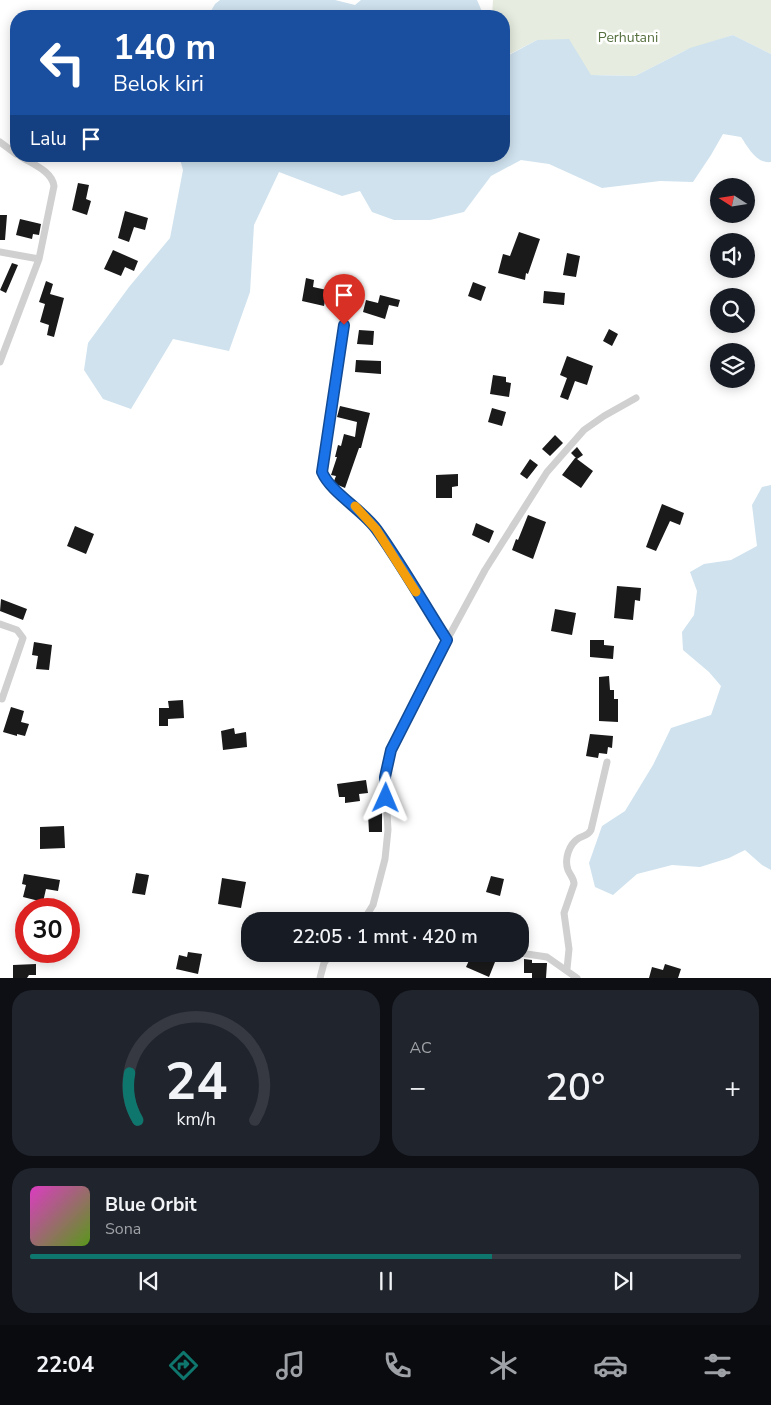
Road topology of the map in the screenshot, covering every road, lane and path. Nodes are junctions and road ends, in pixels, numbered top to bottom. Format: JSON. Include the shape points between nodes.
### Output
{"nodes":[{"id":1,"x":29,"y":162,"type":"edge"},
{"id":2,"x":0,"y":252,"type":"edge"},
{"id":3,"x":38,"y":259,"type":"junction"},
{"id":4,"x":344,"y":325,"type":"dead end"},
{"id":5,"x":0,"y":362,"type":"edge"},
{"id":6,"x":636,"y":398,"type":"dead end"},
{"id":7,"x":0,"y":624,"type":"edge"},
{"id":8,"x":447,"y":640,"type":"junction"},
{"id":9,"x":2,"y":699,"type":"dead end"},
{"id":10,"x":607,"y":762,"type":"dead end"},
{"id":11,"x":369,"y":912,"type":"edge"},
{"id":12,"x":529,"y":954,"type":"edge"},
{"id":13,"x":325,"y":962,"type":"edge"},
{"id":14,"x":567,"y":970,"type":"junction"},
{"id":15,"x":320,"y":978,"type":"edge"},
{"id":16,"x":577,"y":978,"type":"edge"}],
"edges":[{"from":1,"to":3,"type":"street","via":[[45,172],[54,183]]},
{"from":2,"to":3,"type":"street"},
{"from":3,"to":5,"type":"street"},
{"from":4,"to":8,"type":"street","via":[[322,472],[331,486],[376,529]]},
{"from":6,"to":8,"type":"street","via":[[584,430],[547,472]]},
{"from":7,"to":9,"type":"street","via":[[17,630],[23,638]]},
{"from":8,"to":11,"type":"street","via":[[391,750],[385,777],[388,830],[385,859]]},
{"from":10,"to":14,"type":"street","via":[[592,830],[579,838],[567,854],[574,884],[564,913],[569,949]]},
{"from":12,"to":14,"type":"street","via":[[548,956]]},
{"from":13,"to":15,"type":"street"},
{"from":14,"to":16,"type":"street"}]}
